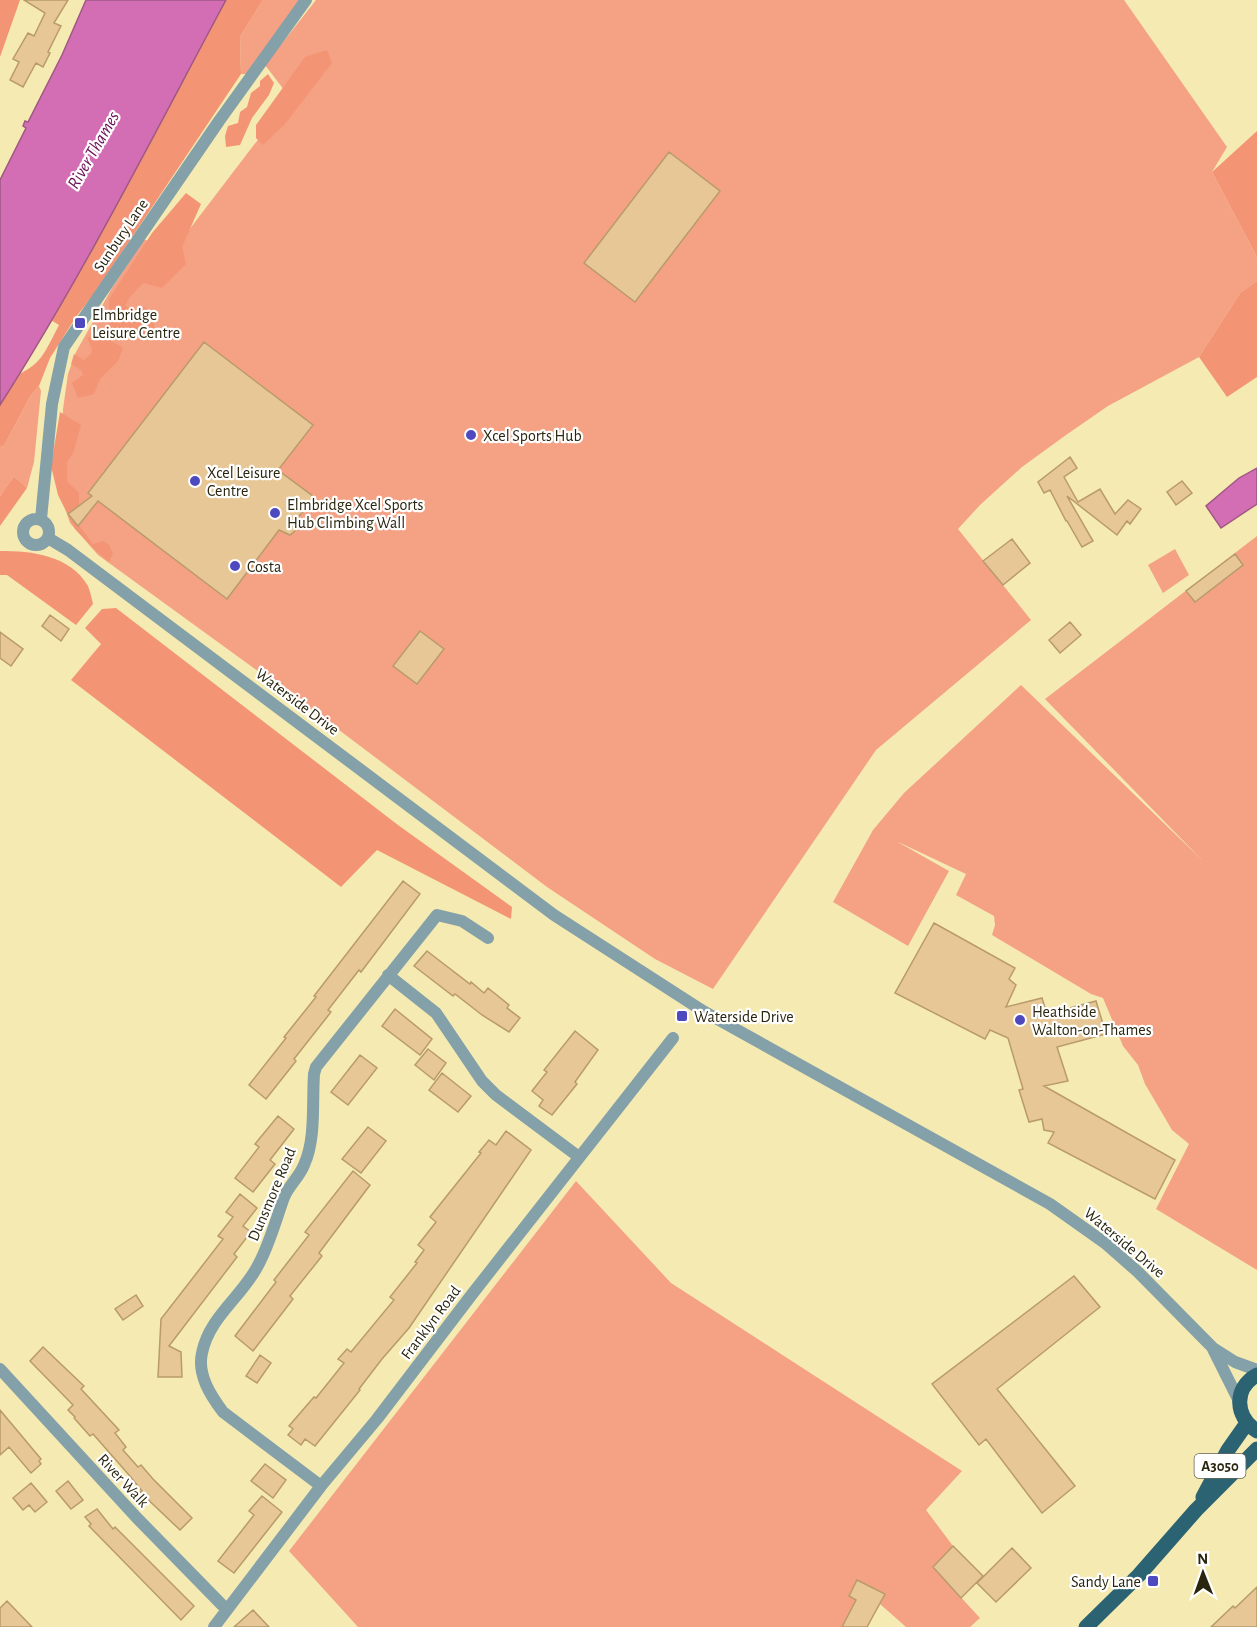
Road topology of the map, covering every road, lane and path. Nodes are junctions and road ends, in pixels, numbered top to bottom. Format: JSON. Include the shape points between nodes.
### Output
{"nodes":[{"id":1,"x":306,"y":0,"type":"edge"},
{"id":2,"x":41,"y":519,"type":"junction"},
{"id":3,"x":48,"y":538,"type":"junction"},
{"id":4,"x":488,"y":938,"type":"dead end"},
{"id":5,"x":388,"y":975,"type":"junction"},
{"id":6,"x":672,"y":1038,"type":"dead end"},
{"id":7,"x":579,"y":1157,"type":"junction"},
{"id":8,"x":1213,"y":1348,"type":"junction"},
{"id":9,"x":0,"y":1370,"type":"edge"},
{"id":10,"x":1257,"y":1372,"type":"edge"},
{"id":11,"x":1239,"y":1401,"type":"junction"},
{"id":12,"x":1252,"y":1427,"type":"edge"},
{"id":13,"x":1257,"y":1449,"type":"edge"},
{"id":14,"x":321,"y":1486,"type":"junction"},
{"id":15,"x":1196,"y":1510,"type":"junction"},
{"id":16,"x":227,"y":1610,"type":"junction"},
{"id":17,"x":216,"y":1626,"type":"edge"},
{"id":18,"x":1086,"y":1627,"type":"edge"}],
"edges":[{"from":1,"to":2,"type":"street","name":"Sunbury Lane","via":[[64,347],[52,404]]},
{"from":2,"to":3,"type":"street","via":[[48,525]]},
{"from":2,"to":3,"type":"street","via":[[28,522],[24,534],[34,544]]},
{"from":3,"to":8,"type":"street","name":"Waterside Drive","via":[[554,915],[703,1011],[1050,1204],[1138,1272]]},
{"from":4,"to":5,"type":"street","name":"Dunsmore Road","via":[[462,921],[437,915]]},
{"from":5,"to":7,"type":"street","via":[[436,1013],[482,1081],[496,1095]]},
{"from":5,"to":14,"type":"street","name":"Dunsmore Road","via":[[316,1067],[305,1164],[285,1195],[257,1268],[216,1319],[201,1355],[211,1396],[223,1412]]},
{"from":6,"to":7,"type":"street","name":"Franklyn Road"},
{"from":7,"to":14,"type":"street","name":"Franklyn Road"},
{"from":8,"to":10,"type":"street","name":"Waterside Drive"},
{"from":8,"to":11,"type":"street","name":"Waterside Drive"},
{"from":9,"to":16,"type":"street","name":"River Walk"},
{"from":10,"to":11,"type":"main road","via":[[1245,1385]]},
{"from":11,"to":12,"type":"main road","via":[[1241,1414]]},
{"from":12,"to":15,"type":"main road","number":"A3050","via":[[1228,1450]]},
{"from":13,"to":15,"type":"main road","number":"A3050"},
{"from":14,"to":16,"type":"street","name":"Franklyn Road"},
{"from":15,"to":18,"type":"main road","number":"A3050"},
{"from":16,"to":17,"type":"street","name":"Franklyn Road"}]}
